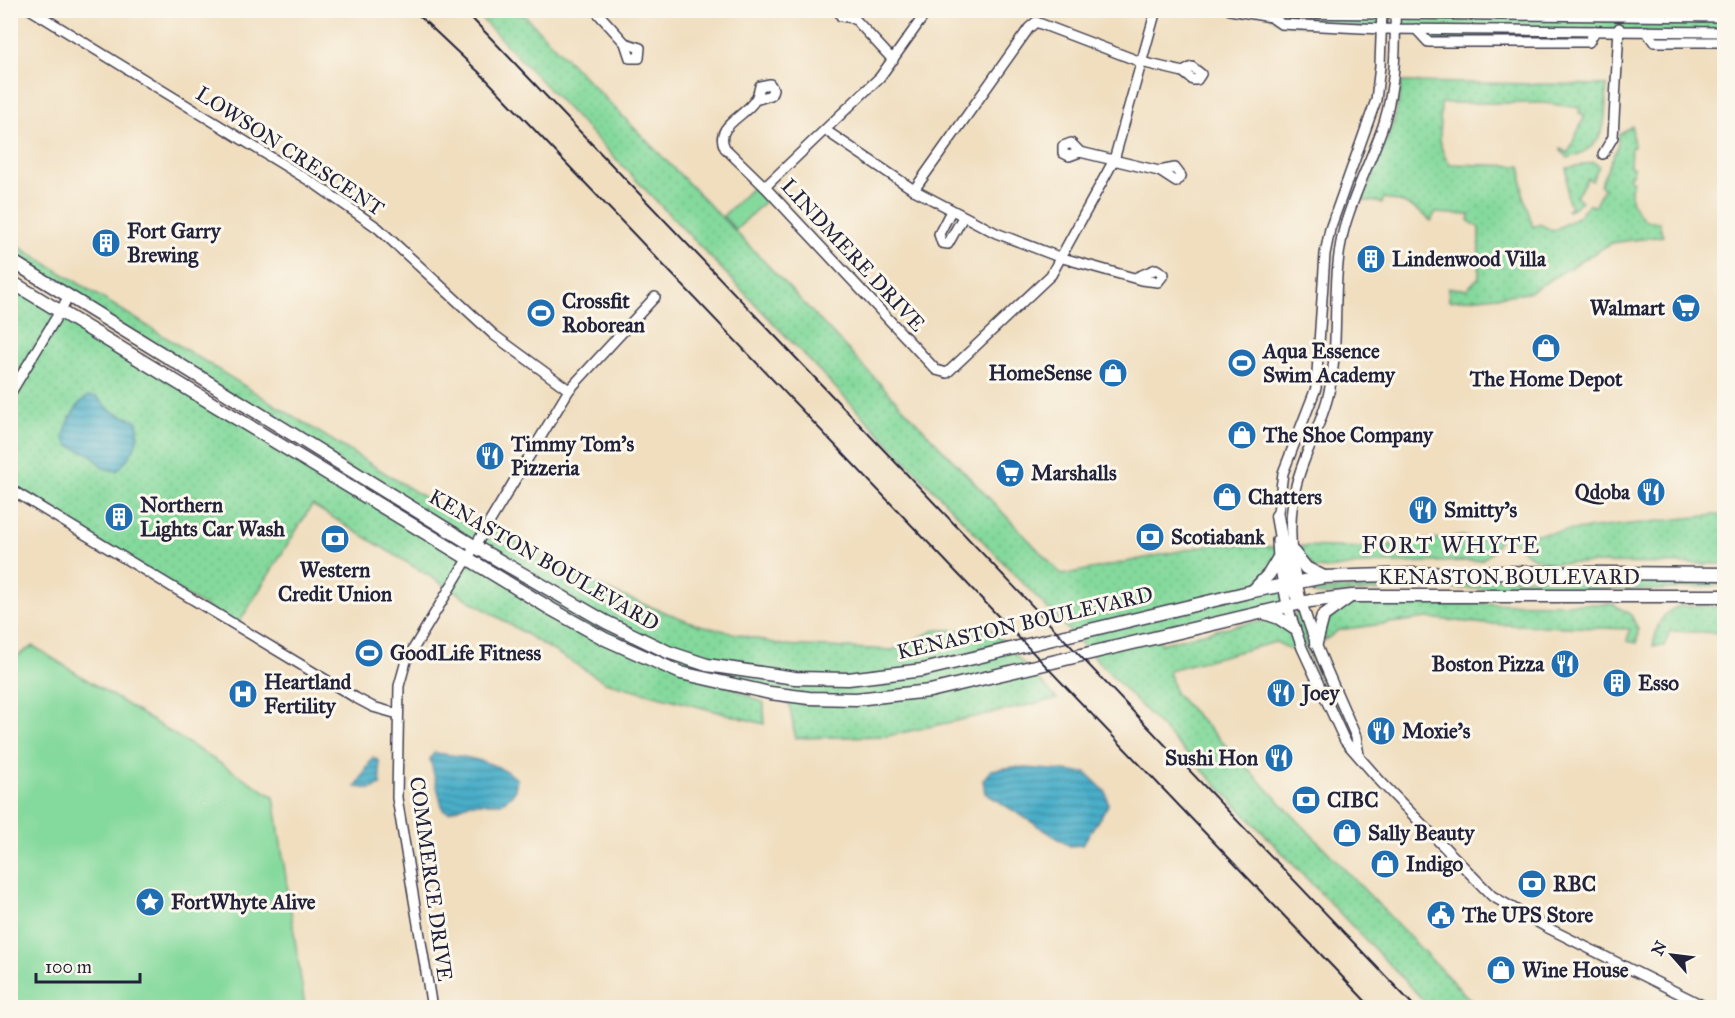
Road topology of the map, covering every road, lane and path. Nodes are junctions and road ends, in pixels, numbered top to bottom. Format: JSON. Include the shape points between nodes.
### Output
{"nodes":[{"id":1,"x":31,"y":10,"type":"edge"},
{"id":2,"x":595,"y":10,"type":"edge"},
{"id":3,"x":839,"y":10,"type":"edge"},
{"id":4,"x":928,"y":10,"type":"edge"},
{"id":5,"x":1156,"y":10,"type":"edge"},
{"id":6,"x":1230,"y":10,"type":"edge"},
{"id":7,"x":1382,"y":12,"type":"edge"},
{"id":8,"x":1395,"y":12,"type":"edge"},
{"id":9,"x":1463,"y":13,"type":"edge"},
{"id":10,"x":1595,"y":13,"type":"edge"},
{"id":11,"x":854,"y":14,"type":"edge"},
{"id":12,"x":1620,"y":14,"type":"edge"},
{"id":13,"x":1646,"y":14,"type":"edge"},
{"id":14,"x":1271,"y":17,"type":"junction"},
{"id":15,"x":1725,"y":17,"type":"edge"},
{"id":16,"x":1382,"y":29,"type":"junction"},
{"id":17,"x":1396,"y":29,"type":"junction"},
{"id":18,"x":1619,"y":31,"type":"junction"},
{"id":19,"x":1646,"y":32,"type":"junction"},
{"id":20,"x":1725,"y":32,"type":"edge"},
{"id":21,"x":1725,"y":42,"type":"edge"},
{"id":22,"x":625,"y":43,"type":"dead end"},
{"id":23,"x":893,"y":60,"type":"junction"},
{"id":24,"x":1141,"y":62,"type":"junction"},
{"id":25,"x":1182,"y":72,"type":"dead end"},
{"id":26,"x":755,"y":100,"type":"dead end"},
{"id":27,"x":825,"y":130,"type":"junction"},
{"id":28,"x":1080,"y":152,"type":"dead end"},
{"id":29,"x":1603,"y":154,"type":"dead end"},
{"id":30,"x":1114,"y":160,"type":"junction"},
{"id":31,"x":1159,"y":171,"type":"dead end"},
{"id":32,"x":765,"y":187,"type":"junction"},
{"id":33,"x":914,"y":190,"type":"junction"},
{"id":34,"x":951,"y":211,"type":"junction"},
{"id":35,"x":963,"y":217,"type":"junction"},
{"id":36,"x":1059,"y":257,"type":"junction"},
{"id":37,"x":10,"y":261,"type":"edge"},
{"id":38,"x":1135,"y":278,"type":"dead end"},
{"id":39,"x":10,"y":281,"type":"edge"},
{"id":40,"x":655,"y":297,"type":"dead end"},
{"id":41,"x":68,"y":298,"type":"junction"},
{"id":42,"x":61,"y":311,"type":"junction"},
{"id":43,"x":569,"y":390,"type":"junction"},
{"id":44,"x":10,"y":394,"type":"edge"},
{"id":45,"x":10,"y":489,"type":"edge"},
{"id":46,"x":1277,"y":516,"type":"junction"},
{"id":47,"x":474,"y":546,"type":"junction"},
{"id":48,"x":1293,"y":552,"type":"junction"},
{"id":49,"x":467,"y":557,"type":"junction"},
{"id":50,"x":1278,"y":559,"type":"junction"},
{"id":51,"x":1725,"y":574,"type":"edge"},
{"id":52,"x":1324,"y":577,"type":"junction"},
{"id":53,"x":1290,"y":583,"type":"junction"},
{"id":54,"x":1253,"y":591,"type":"junction"},
{"id":55,"x":1352,"y":596,"type":"junction"},
{"id":56,"x":1725,"y":596,"type":"edge"},
{"id":57,"x":1301,"y":603,"type":"junction"},
{"id":58,"x":1287,"y":605,"type":"junction"},
{"id":59,"x":1261,"y":612,"type":"junction"},
{"id":60,"x":1294,"y":628,"type":"junction"},
{"id":61,"x":1316,"y":643,"type":"junction"},
{"id":62,"x":398,"y":714,"type":"junction"},
{"id":63,"x":1359,"y":755,"type":"junction"},
{"id":64,"x":432,"y":1008,"type":"edge"},
{"id":65,"x":1713,"y":1008,"type":"edge"}],
"edges":[{"from":1,"to":43,"type":"street","name":"LOWSON CRESCENT","via":[[318,186],[378,228],[494,335]]},
{"from":2,"to":22,"type":"street"},
{"from":3,"to":11,"type":"street","via":[[841,15]]},
{"from":4,"to":23,"type":"street","name":"LINDMERE DRIVE"},
{"from":5,"to":24,"type":"street"},
{"from":6,"to":14,"type":"street"},
{"from":7,"to":8,"type":"street"},
{"from":7,"to":14,"type":"street","via":[[1283,13]]},
{"from":7,"to":16,"type":"street"},
{"from":8,"to":9,"type":"street"},
{"from":8,"to":17,"type":"street"},
{"from":9,"to":10,"type":"street"},
{"from":10,"to":12,"type":"street"},
{"from":11,"to":23,"type":"street"},
{"from":12,"to":13,"type":"street"},
{"from":12,"to":18,"type":"street"},
{"from":13,"to":15,"type":"street"},
{"from":14,"to":16,"type":"street","via":[[1281,24]]},
{"from":16,"to":17,"type":"street"},
{"from":16,"to":46,"type":"street","via":[[1376,100],[1337,203],[1327,242],[1316,388],[1283,473]]},
{"from":17,"to":18,"type":"street"},
{"from":17,"to":48,"type":"street","via":[[1389,102],[1343,230],[1329,392],[1294,492]]},
{"from":18,"to":19,"type":"street"},
{"from":18,"to":29,"type":"street","via":[[1613,137]]},
{"from":19,"to":20,"type":"street"},
{"from":19,"to":21,"type":"street","via":[[1654,42]]},
{"from":23,"to":27,"type":"street","name":"LINDMERE DRIVE"},
{"from":24,"to":25,"type":"street"},
{"from":24,"to":30,"type":"street"},
{"from":24,"to":33,"type":"street","via":[[1040,22],[1032,24]]},
{"from":26,"to":32,"type":"street","via":[[723,132],[722,140],[725,148]]},
{"from":27,"to":32,"type":"street","name":"LINDMERE DRIVE"},
{"from":27,"to":33,"type":"street"},
{"from":28,"to":30,"type":"street"},
{"from":30,"to":31,"type":"street"},
{"from":30,"to":36,"type":"street"},
{"from":32,"to":36,"type":"street","name":"LINDMERE DRIVE","via":[[941,372],[952,369],[1032,295],[1051,275]]},
{"from":33,"to":34,"type":"street"},
{"from":34,"to":35,"type":"street"},
{"from":34,"to":35,"type":"street","via":[[939,234],[942,243],[952,240]]},
{"from":35,"to":36,"type":"street"},
{"from":36,"to":38,"type":"street"},
{"from":37,"to":41,"type":"main road","name":"KENASTON BOULEVARD"},
{"from":39,"to":42,"type":"main road","name":"KENASTON BOULEVARD"},
{"from":40,"to":43,"type":"street","name":"COMMERCE DRIVE"},
{"from":41,"to":42,"type":"street"},
{"from":41,"to":47,"type":"main road","name":"KENASTON BOULEVARD"},
{"from":42,"to":44,"type":"street"},
{"from":42,"to":49,"type":"main road","name":"KENASTON BOULEVARD"},
{"from":43,"to":47,"type":"street","name":"COMMERCE DRIVE"},
{"from":45,"to":62,"type":"street","via":[[373,708]]},
{"from":46,"to":50,"type":"street"},
{"from":46,"to":53,"type":"main road"},
{"from":47,"to":49,"type":"street","name":"COMMERCE DRIVE"},
{"from":47,"to":54,"type":"main road","name":"KENASTON BOULEVARD","via":[[606,622],[668,652],[706,665],[795,678],[848,679],[923,670]]},
{"from":48,"to":52,"type":"main road","via":[[1306,568]]},
{"from":48,"to":53,"type":"street"},
{"from":49,"to":59,"type":"main road","name":"KENASTON BOULEVARD","via":[[596,634],[681,672],[729,686],[809,698],[856,699],[930,691]]},
{"from":49,"to":62,"type":"street","name":"COMMERCE DRIVE","via":[[406,661],[399,686]]},
{"from":50,"to":53,"type":"street"},
{"from":50,"to":54,"type":"main road"},
{"from":51,"to":52,"type":"main road","name":"KENASTON BOULEVARD","via":[[1480,572]]},
{"from":52,"to":53,"type":"main road","name":"KENASTON BOULEVARD"},
{"from":53,"to":54,"type":"main road","name":"KENASTON BOULEVARD"},
{"from":53,"to":57,"type":"main road"},
{"from":53,"to":58,"type":"street"},
{"from":55,"to":56,"type":"main road","name":"KENASTON BOULEVARD"},
{"from":55,"to":57,"type":"main road","name":"KENASTON BOULEVARD"},
{"from":55,"to":61,"type":"main road","via":[[1323,616]]},
{"from":57,"to":58,"type":"main road","name":"KENASTON BOULEVARD"},
{"from":57,"to":61,"type":"street"},
{"from":58,"to":59,"type":"main road","name":"KENASTON BOULEVARD"},
{"from":58,"to":60,"type":"street"},
{"from":59,"to":60,"type":"main road"},
{"from":60,"to":63,"type":"street","via":[[1346,741]]},
{"from":61,"to":63,"type":"street","via":[[1356,737]]},
{"from":62,"to":64,"type":"street","name":"COMMERCE DRIVE","via":[[397,798]]},
{"from":63,"to":65,"type":"street","via":[[1492,896],[1548,928]]}]}
